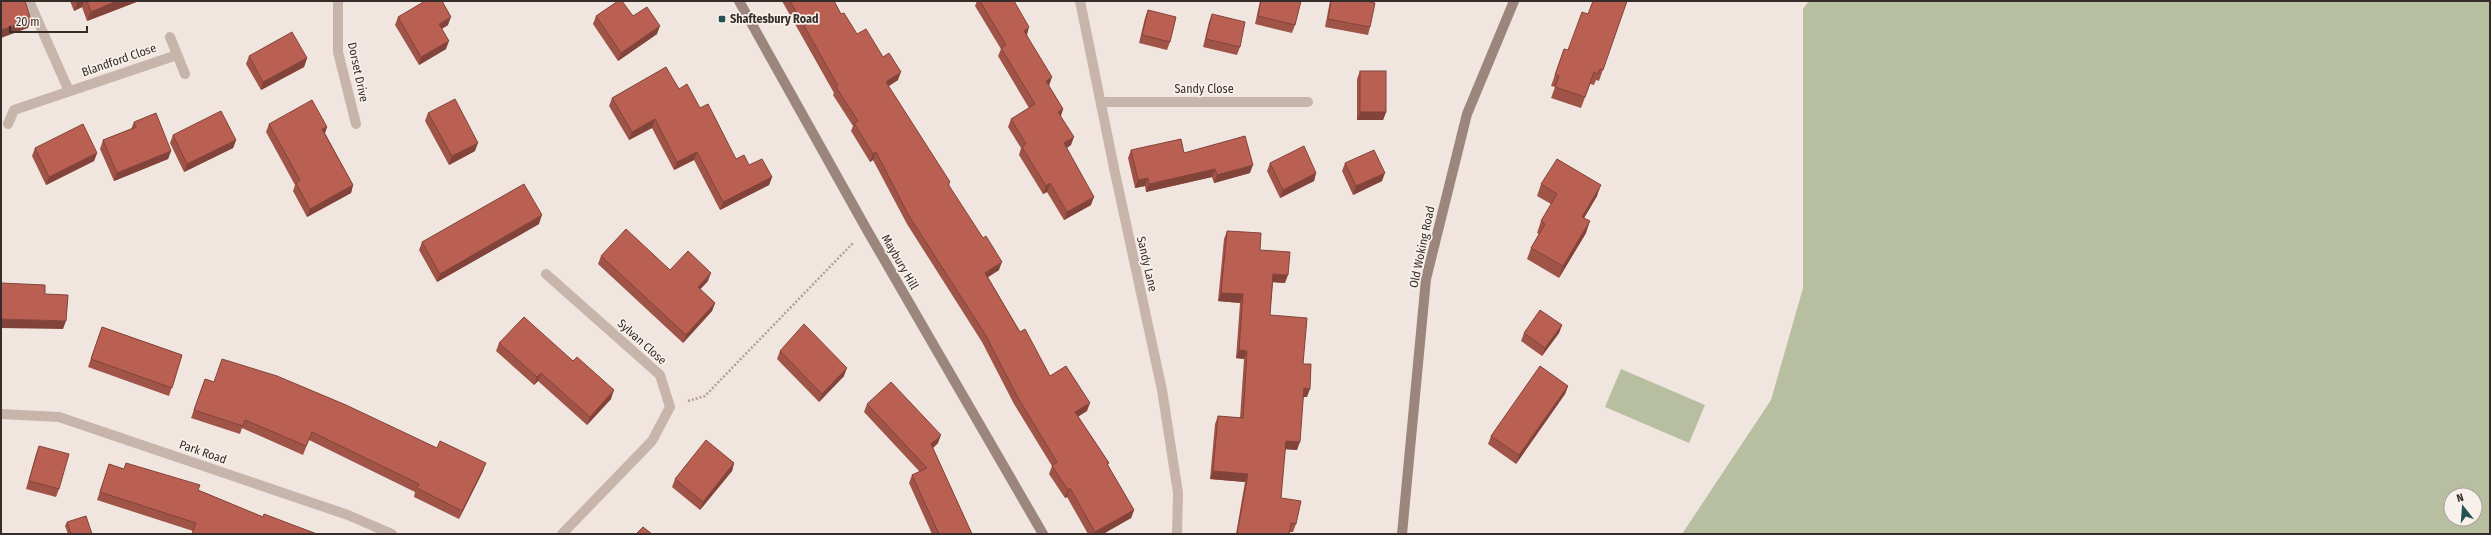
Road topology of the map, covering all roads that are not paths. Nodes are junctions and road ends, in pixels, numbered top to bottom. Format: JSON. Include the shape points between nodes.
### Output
{"nodes":[{"id":1,"x":29,"y":1,"type":"edge"},
{"id":2,"x":338,"y":1,"type":"edge"},
{"id":3,"x":739,"y":1,"type":"edge"},
{"id":4,"x":1080,"y":1,"type":"edge"},
{"id":5,"x":1514,"y":1,"type":"edge"},
{"id":6,"x":170,"y":37,"type":"dead end"},
{"id":7,"x":177,"y":54,"type":"junction"},
{"id":8,"x":185,"y":74,"type":"dead end"},
{"id":9,"x":69,"y":91,"type":"junction"},
{"id":10,"x":1101,"y":102,"type":"junction"},
{"id":11,"x":1308,"y":102,"type":"dead end"},
{"id":12,"x":8,"y":124,"type":"dead end"},
{"id":13,"x":356,"y":124,"type":"dead end"},
{"id":14,"x":546,"y":274,"type":"dead end"},
{"id":15,"x":1,"y":414,"type":"edge"},
{"id":16,"x":392,"y":534,"type":"edge"},
{"id":17,"x":562,"y":534,"type":"edge"},
{"id":18,"x":1043,"y":534,"type":"edge"},
{"id":19,"x":1177,"y":534,"type":"edge"},
{"id":20,"x":1402,"y":534,"type":"edge"}],
"edges":[{"from":1,"to":9,"type":"street"},
{"from":2,"to":13,"type":"street","name":"Dorset Drive","via":[[338,52]]},
{"from":3,"to":18,"type":"street","name":"Maybury Hill","via":[[867,230]]},
{"from":4,"to":10,"type":"street","name":"Sandy Lane"},
{"from":5,"to":20,"type":"street","name":"Old Woking Road","via":[[1468,114],[1426,279]]},
{"from":6,"to":7,"type":"street","name":"Blandford Close"},
{"from":7,"to":8,"type":"street","name":"Blandford Close"},
{"from":7,"to":9,"type":"street","name":"Blandford Close"},
{"from":9,"to":12,"type":"street","name":"Blandford Close","via":[[14,110]]},
{"from":10,"to":11,"type":"street","name":"Sandy Close"},
{"from":10,"to":19,"type":"street","name":"Sandy Lane","via":[[1162,390],[1178,493]]},
{"from":14,"to":17,"type":"street","name":"Sylvan Close","via":[[660,375],[670,407],[652,441]]},
{"from":15,"to":16,"type":"street","name":"Park Road","via":[[59,417],[333,510]]}]}
